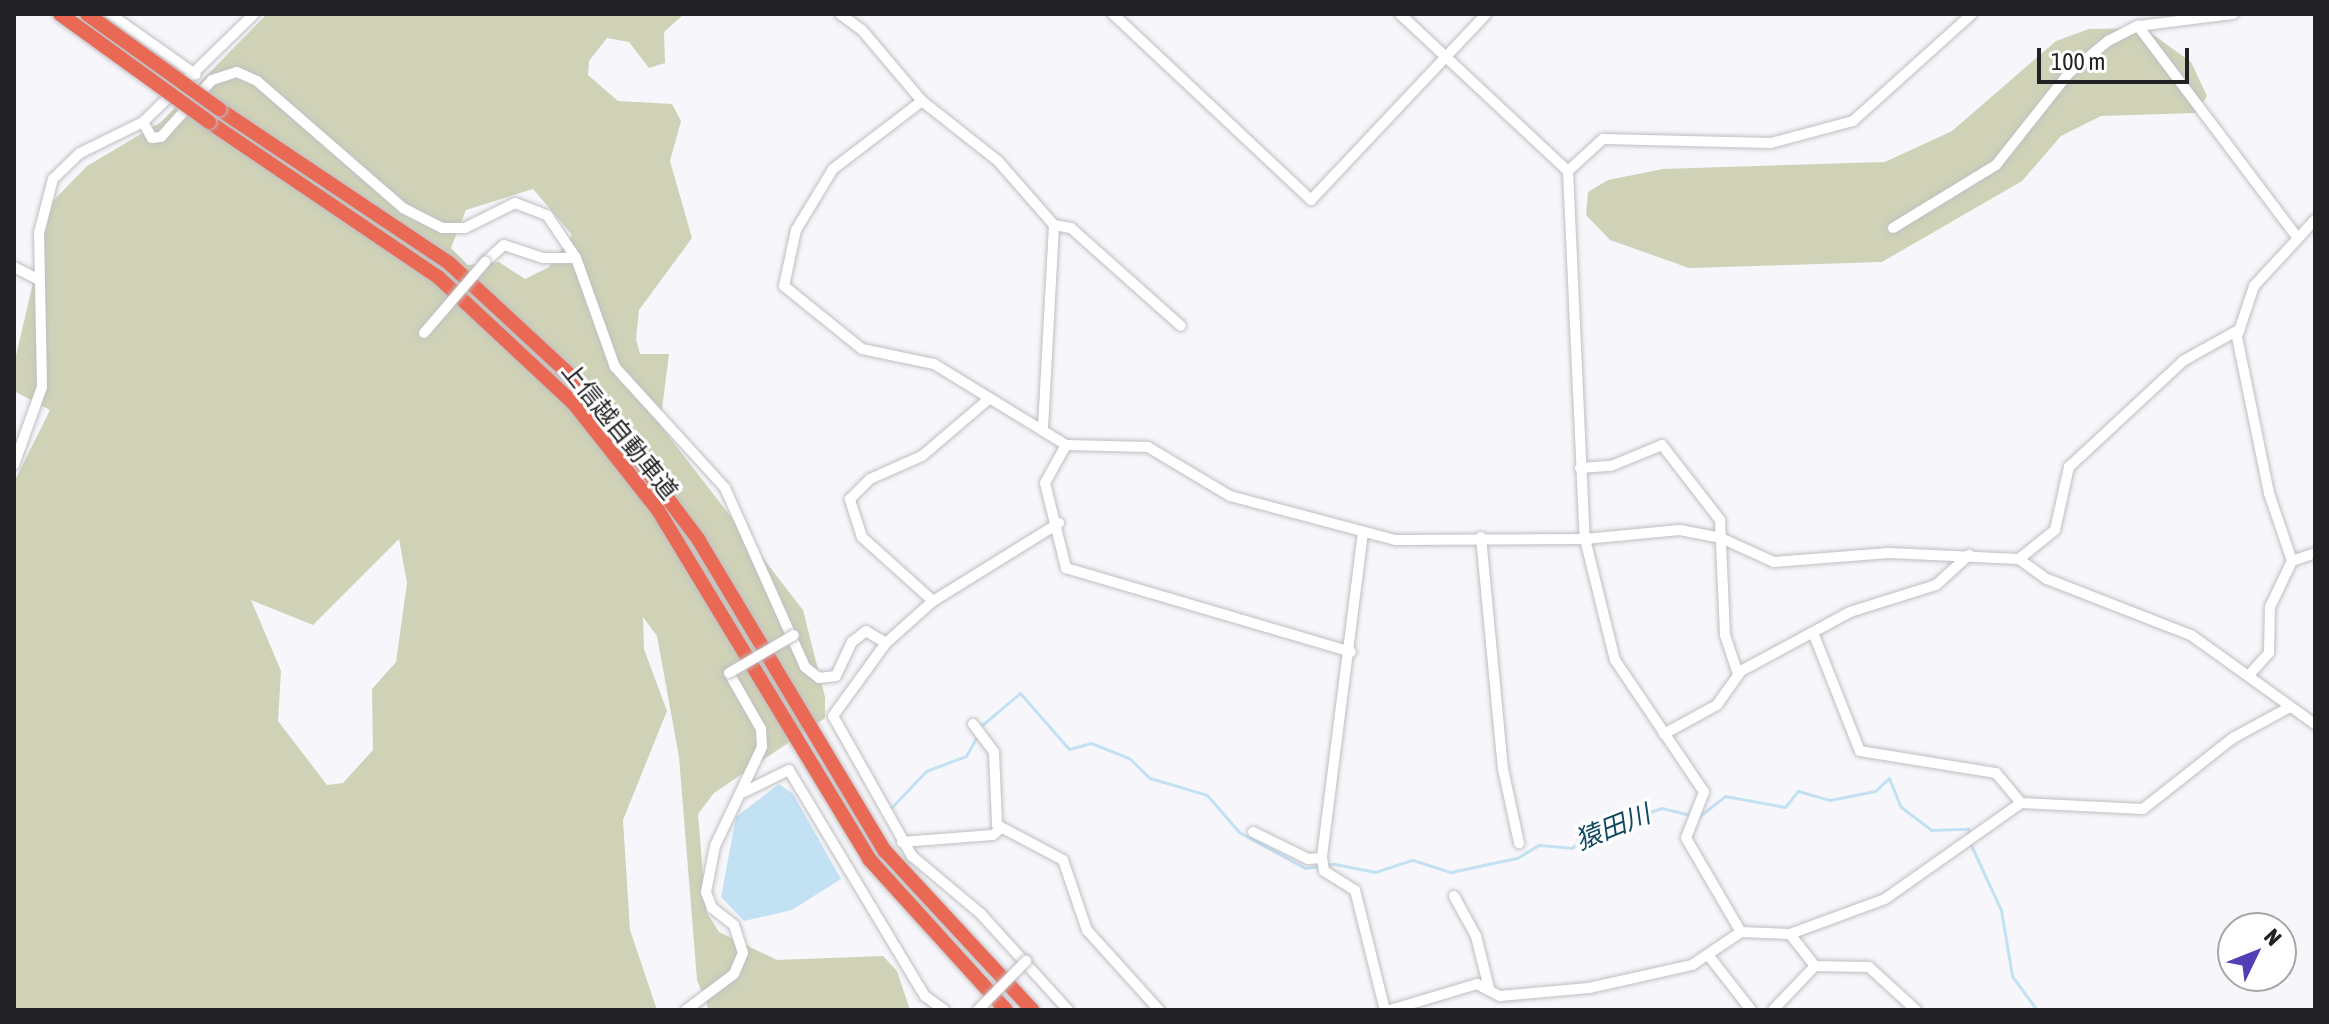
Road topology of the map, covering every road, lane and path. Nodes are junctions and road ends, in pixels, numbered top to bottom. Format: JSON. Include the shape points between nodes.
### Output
{"nodes":[{"id":1,"x":60,"y":14,"type":"edge"},
{"id":2,"x":87,"y":14,"type":"edge"},
{"id":3,"x":110,"y":14,"type":"edge"},
{"id":4,"x":254,"y":14,"type":"edge"},
{"id":5,"x":840,"y":14,"type":"edge"},
{"id":6,"x":1113,"y":14,"type":"edge"},
{"id":7,"x":1400,"y":14,"type":"edge"},
{"id":8,"x":1486,"y":14,"type":"edge"},
{"id":9,"x":1972,"y":14,"type":"edge"},
{"id":10,"x":2233,"y":14,"type":"edge"},
{"id":11,"x":2138,"y":26,"type":"junction"},
{"id":12,"x":1446,"y":57,"type":"junction"},
{"id":13,"x":196,"y":75,"type":"junction"},
{"id":14,"x":922,"y":101,"type":"junction"},
{"id":15,"x":143,"y":122,"type":"junction"},
{"id":16,"x":1568,"y":171,"type":"junction"},
{"id":17,"x":2315,"y":220,"type":"edge"},
{"id":18,"x":1054,"y":225,"type":"junction"},
{"id":19,"x":1893,"y":228,"type":"dead end"},
{"id":20,"x":2296,"y":236,"type":"junction"},
{"id":21,"x":576,"y":258,"type":"junction"},
{"id":22,"x":14,"y":267,"type":"edge"},
{"id":23,"x":39,"y":280,"type":"junction"},
{"id":24,"x":1181,"y":326,"type":"dead end"},
{"id":25,"x":2240,"y":329,"type":"junction"},
{"id":26,"x":424,"y":333,"type":"dead end"},
{"id":27,"x":990,"y":398,"type":"junction"},
{"id":28,"x":1043,"y":428,"type":"junction"},
{"id":29,"x":1066,"y":445,"type":"junction"},
{"id":30,"x":14,"y":465,"type":"edge"},
{"id":31,"x":1580,"y":468,"type":"junction"},
{"id":32,"x":1059,"y":523,"type":"junction"},
{"id":33,"x":1363,"y":532,"type":"junction"},
{"id":34,"x":1481,"y":537,"type":"junction"},
{"id":35,"x":1721,"y":538,"type":"junction"},
{"id":36,"x":1585,"y":539,"type":"junction"},
{"id":37,"x":2315,"y":553,"type":"edge"},
{"id":38,"x":1969,"y":555,"type":"junction"},
{"id":39,"x":2019,"y":559,"type":"junction"},
{"id":40,"x":2292,"y":561,"type":"junction"},
{"id":41,"x":933,"y":601,"type":"junction"},
{"id":42,"x":794,"y":635,"type":"junction"},
{"id":43,"x":1814,"y":635,"type":"junction"},
{"id":44,"x":886,"y":643,"type":"junction"},
{"id":45,"x":1351,"y":652,"type":"junction"},
{"id":46,"x":1738,"y":674,"type":"junction"},
{"id":47,"x":2250,"y":674,"type":"junction"},
{"id":48,"x":2288,"y":708,"type":"junction"},
{"id":49,"x":973,"y":724,"type":"dead end"},
{"id":50,"x":2315,"y":724,"type":"edge"},
{"id":51,"x":1664,"y":734,"type":"junction"},
{"id":52,"x":744,"y":792,"type":"junction"},
{"id":53,"x":2021,"y":803,"type":"junction"},
{"id":54,"x":1001,"y":828,"type":"junction"},
{"id":55,"x":1253,"y":832,"type":"dead end"},
{"id":56,"x":902,"y":842,"type":"junction"},
{"id":57,"x":1519,"y":843,"type":"dead end"},
{"id":58,"x":1322,"y":858,"type":"junction"},
{"id":59,"x":1454,"y":896,"type":"dead end"},
{"id":60,"x":1741,"y":932,"type":"junction"},
{"id":61,"x":1790,"y":934,"type":"junction"},
{"id":62,"x":1709,"y":956,"type":"junction"},
{"id":63,"x":1026,"y":961,"type":"junction"},
{"id":64,"x":1815,"y":966,"type":"junction"},
{"id":65,"x":1489,"y":988,"type":"junction"},
{"id":66,"x":1778,"y":1009,"type":"edge"},
{"id":67,"x":686,"y":1010,"type":"edge"},
{"id":68,"x":944,"y":1010,"type":"edge"},
{"id":69,"x":978,"y":1010,"type":"edge"},
{"id":70,"x":1006,"y":1010,"type":"edge"},
{"id":71,"x":1032,"y":1010,"type":"edge"},
{"id":72,"x":1068,"y":1010,"type":"edge"},
{"id":73,"x":1159,"y":1010,"type":"edge"},
{"id":74,"x":1388,"y":1010,"type":"edge"},
{"id":75,"x":1751,"y":1010,"type":"edge"},
{"id":76,"x":1916,"y":1010,"type":"edge"}],
"edges":[{"from":1,"to":70,"type":"highway","name":"上信越自動車道","bridge":true,"via":[[438,277],[574,404],[658,510],[869,859]]},
{"from":2,"to":71,"type":"highway","name":"上信越自動車道","bridge":true,"via":[[449,263],[587,391],[698,539],[885,851]]},
{"from":3,"to":13,"type":"street"},
{"from":4,"to":13,"type":"street"},
{"from":5,"to":14,"type":"street"},
{"from":6,"to":12,"type":"street","via":[[1311,200]]},
{"from":7,"to":12,"type":"street"},
{"from":8,"to":12,"type":"street"},
{"from":9,"to":16,"type":"street","via":[[1853,121],[1771,143],[1603,139]]},
{"from":10,"to":11,"type":"street"},
{"from":11,"to":19,"type":"street","via":[[2068,74],[1996,165]]},
{"from":11,"to":20,"type":"street"},
{"from":12,"to":16,"type":"street"},
{"from":13,"to":15,"type":"street"},
{"from":14,"to":18,"type":"street","via":[[998,161]]},
{"from":14,"to":27,"type":"street","via":[[833,169],[796,230],[784,286],[862,349],[934,364]]},
{"from":15,"to":21,"type":"street","via":[[152,138],[161,137],[212,80],[247,75],[423,220],[465,228],[515,203],[532,206]]},
{"from":15,"to":23,"type":"street","via":[[80,153],[53,179],[42,208]]},
{"from":16,"to":31,"type":"street"},
{"from":17,"to":20,"type":"street"},
{"from":18,"to":24,"type":"street","via":[[1071,228]]},
{"from":18,"to":28,"type":"street"},
{"from":20,"to":25,"type":"street","via":[[2254,286]]},
{"from":21,"to":26,"type":"street","bridge":true,"via":[[543,258],[504,245]]},
{"from":21,"to":42,"type":"street","via":[[615,367],[725,488]]},
{"from":22,"to":23,"type":"street"},
{"from":23,"to":30,"type":"street","via":[[42,387]]},
{"from":25,"to":39,"type":"street","via":[[2183,361],[2069,467],[2055,530]]},
{"from":25,"to":40,"type":"street","via":[[2269,493]]},
{"from":27,"to":28,"type":"street"},
{"from":27,"to":41,"type":"street","via":[[922,456],[870,479],[850,499],[862,537]]},
{"from":28,"to":29,"type":"street"},
{"from":29,"to":32,"type":"street","via":[[1045,483]]},
{"from":29,"to":33,"type":"street","via":[[1148,447],[1230,496]]},
{"from":31,"to":35,"type":"street","via":[[1611,466],[1662,445],[1720,520]]},
{"from":31,"to":36,"type":"street"},
{"from":32,"to":41,"type":"street"},
{"from":32,"to":45,"type":"street","via":[[1066,568]]},
{"from":33,"to":34,"type":"street","via":[[1395,540]]},
{"from":33,"to":45,"type":"street"},
{"from":34,"to":36,"type":"street"},
{"from":34,"to":57,"type":"street","via":[[1503,769]]},
{"from":35,"to":36,"type":"street","via":[[1680,530]]},
{"from":35,"to":38,"type":"street","via":[[1774,562]]},
{"from":35,"to":46,"type":"street","via":[[1725,635]]},
{"from":36,"to":51,"type":"street","via":[[1615,660]]},
{"from":37,"to":40,"type":"street"},
{"from":38,"to":39,"type":"street"},
{"from":38,"to":43,"type":"street","via":[[1936,585],[1850,612]]},
{"from":39,"to":47,"type":"street","via":[[2047,579],[2191,635]]},
{"from":40,"to":47,"type":"street","via":[[2270,607],[2269,653]]},
{"from":41,"to":44,"type":"street"},
{"from":42,"to":44,"type":"street","via":[[805,667],[819,678],[836,676],[852,642],[866,631]]},
{"from":42,"to":52,"type":"street","bridge":true,"via":[[729,673],[761,729]]},
{"from":43,"to":46,"type":"street"},
{"from":43,"to":53,"type":"street","via":[[1860,751],[1996,773]]},
{"from":44,"to":56,"type":"street","via":[[833,716]]},
{"from":45,"to":58,"type":"street"},
{"from":46,"to":51,"type":"street","via":[[1717,705]]},
{"from":47,"to":48,"type":"street"},
{"from":48,"to":50,"type":"street"},
{"from":48,"to":53,"type":"street","via":[[2233,738],[2136,812]]},
{"from":49,"to":54,"type":"street","via":[[994,752],[993,817]]},
{"from":51,"to":60,"type":"street","via":[[1704,792],[1686,838]]},
{"from":52,"to":67,"type":"street","via":[[715,846],[706,892],[741,939],[740,967]]},
{"from":52,"to":68,"type":"street","via":[[789,770],[925,996]]},
{"from":53,"to":61,"type":"street","via":[[1885,899]]},
{"from":54,"to":56,"type":"street","via":[[993,835]]},
{"from":54,"to":73,"type":"street","via":[[1063,860],[1087,930]]},
{"from":55,"to":58,"type":"street","via":[[1308,859]]},
{"from":56,"to":63,"type":"street"},
{"from":58,"to":74,"type":"street","via":[[1324,871],[1355,890]]},
{"from":59,"to":65,"type":"street","via":[[1476,936]]},
{"from":60,"to":61,"type":"street"},
{"from":60,"to":62,"type":"street"},
{"from":61,"to":64,"type":"street"},
{"from":62,"to":65,"type":"street","via":[[1589,988],[1500,996]]},
{"from":62,"to":75,"type":"street"},
{"from":63,"to":69,"type":"street","bridge":true},
{"from":63,"to":72,"type":"street"},
{"from":64,"to":66,"type":"street"},
{"from":64,"to":76,"type":"street","via":[[1869,967]]},
{"from":65,"to":74,"type":"street","via":[[1477,984]]}]}
